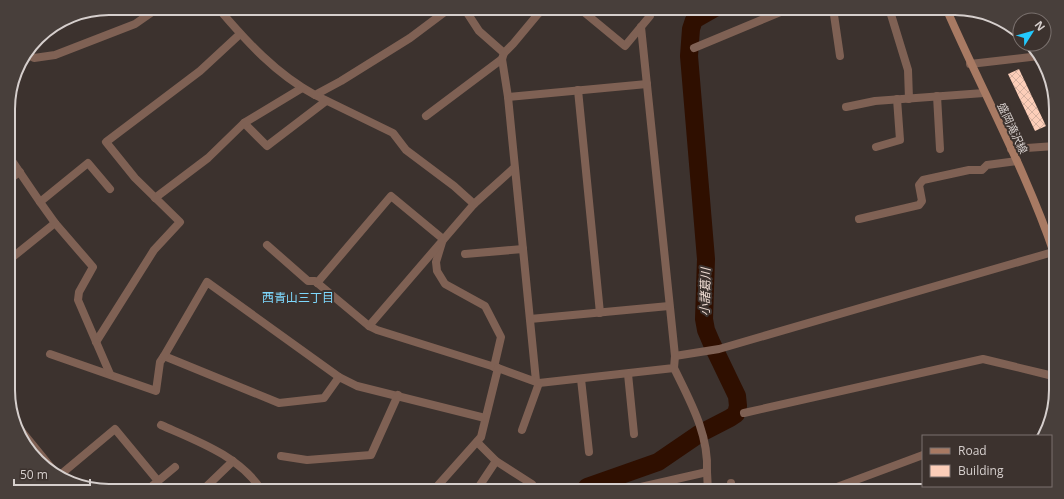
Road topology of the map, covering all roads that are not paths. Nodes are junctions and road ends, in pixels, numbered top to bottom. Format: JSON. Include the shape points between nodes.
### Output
{"nodes":[{"id":1,"x":148,"y":15,"type":"edge"},
{"id":2,"x":224,"y":15,"type":"edge"},
{"id":3,"x":441,"y":15,"type":"edge"},
{"id":4,"x":469,"y":15,"type":"edge"},
{"id":5,"x":537,"y":15,"type":"edge"},
{"id":6,"x":587,"y":15,"type":"edge"},
{"id":7,"x":650,"y":15,"type":"edge"},
{"id":8,"x":773,"y":15,"type":"edge"},
{"id":9,"x":834,"y":15,"type":"edge"},
{"id":10,"x":891,"y":15,"type":"edge"},
{"id":11,"x":949,"y":15,"type":"edge"},
{"id":12,"x":641,"y":27,"type":"junction"},
{"id":13,"x":240,"y":34,"type":"junction"},
{"id":14,"x":694,"y":48,"type":"dead end"},
{"id":15,"x":503,"y":56,"type":"junction"},
{"id":16,"x":840,"y":56,"type":"dead end"},
{"id":17,"x":31,"y":57,"type":"edge"},
{"id":18,"x":1033,"y":57,"type":"edge"},
{"id":19,"x":970,"y":64,"type":"junction"},
{"id":20,"x":647,"y":84,"type":"junction"},
{"id":21,"x":302,"y":88,"type":"junction"},
{"id":22,"x":578,"y":90,"type":"junction"},
{"id":23,"x":984,"y":93,"type":"junction"},
{"id":24,"x":315,"y":95,"type":"junction"},
{"id":25,"x":937,"y":96,"type":"junction"},
{"id":26,"x":508,"y":97,"type":"junction"},
{"id":27,"x":909,"y":99,"type":"junction"},
{"id":28,"x":898,"y":100,"type":"junction"},
{"id":29,"x":326,"y":101,"type":"junction"},
{"id":30,"x":846,"y":107,"type":"dead end"},
{"id":31,"x":426,"y":116,"type":"dead end"},
{"id":32,"x":244,"y":123,"type":"junction"},
{"id":33,"x":1049,"y":146,"type":"edge"},
{"id":34,"x":876,"y":147,"type":"dead end"},
{"id":35,"x":940,"y":149,"type":"dead end"},
{"id":36,"x":1011,"y":149,"type":"junction"},
{"id":37,"x":1016,"y":161,"type":"junction"},
{"id":38,"x":15,"y":165,"type":"edge"},
{"id":39,"x":514,"y":168,"type":"junction"},
{"id":40,"x":20,"y":172,"type":"junction"},
{"id":41,"x":15,"y":175,"type":"edge"},
{"id":42,"x":110,"y":189,"type":"dead end"},
{"id":43,"x":155,"y":198,"type":"junction"},
{"id":44,"x":40,"y":202,"type":"junction"},
{"id":45,"x":474,"y":204,"type":"junction"},
{"id":46,"x":859,"y":219,"type":"dead end"},
{"id":47,"x":56,"y":224,"type":"junction"},
{"id":48,"x":443,"y":239,"type":"junction"},
{"id":49,"x":1049,"y":243,"type":"edge"},
{"id":50,"x":267,"y":245,"type":"dead end"},
{"id":51,"x":523,"y":249,"type":"junction"},
{"id":52,"x":465,"y":254,"type":"dead end"},
{"id":53,"x":15,"y":255,"type":"edge"},
{"id":54,"x":1049,"y":256,"type":"edge"},
{"id":55,"x":317,"y":283,"type":"junction"},
{"id":56,"x":669,"y":306,"type":"junction"},
{"id":57,"x":600,"y":313,"type":"junction"},
{"id":58,"x":530,"y":319,"type":"junction"},
{"id":59,"x":369,"y":326,"type":"junction"},
{"id":60,"x":96,"y":342,"type":"junction"},
{"id":61,"x":50,"y":354,"type":"dead end"},
{"id":62,"x":164,"y":356,"type":"junction"},
{"id":63,"x":675,"y":356,"type":"junction"},
{"id":64,"x":496,"y":367,"type":"junction"},
{"id":65,"x":674,"y":368,"type":"junction"},
{"id":66,"x":110,"y":374,"type":"junction"},
{"id":67,"x":628,"y":374,"type":"junction"},
{"id":68,"x":1049,"y":374,"type":"edge"},
{"id":69,"x":339,"y":376,"type":"junction"},
{"id":70,"x":581,"y":379,"type":"junction"},
{"id":71,"x":537,"y":382,"type":"junction"},
{"id":72,"x":398,"y":395,"type":"junction"},
{"id":73,"x":744,"y":413,"type":"dead end"},
{"id":74,"x":485,"y":418,"type":"junction"},
{"id":75,"x":161,"y":425,"type":"dead end"},
{"id":76,"x":522,"y":430,"type":"dead end"},
{"id":77,"x":634,"y":434,"type":"dead end"},
{"id":78,"x":477,"y":442,"type":"junction"},
{"id":79,"x":33,"y":445,"type":"edge"},
{"id":80,"x":589,"y":452,"type":"dead end"},
{"id":81,"x":922,"y":455,"type":"edge"},
{"id":82,"x":281,"y":456,"type":"dead end"},
{"id":83,"x":44,"y":458,"type":"edge"},
{"id":84,"x":233,"y":461,"type":"junction"},
{"id":85,"x":496,"y":461,"type":"junction"},
{"id":86,"x":175,"y":467,"type":"dead end"},
{"id":87,"x":64,"y":472,"type":"edge"},
{"id":88,"x":707,"y":472,"type":"junction"},
{"id":89,"x":158,"y":480,"type":"junction"},
{"id":90,"x":154,"y":484,"type":"edge"},
{"id":91,"x":209,"y":484,"type":"edge"},
{"id":92,"x":255,"y":484,"type":"edge"},
{"id":93,"x":439,"y":484,"type":"edge"},
{"id":94,"x":481,"y":484,"type":"edge"},
{"id":95,"x":532,"y":484,"type":"edge"},
{"id":96,"x":660,"y":484,"type":"edge"},
{"id":97,"x":708,"y":484,"type":"edge"},
{"id":98,"x":845,"y":484,"type":"edge"}],
"edges":[{"from":1,"to":17,"type":"street","via":[[135,24],[55,55]]},
{"from":2,"to":13,"type":"street"},
{"from":3,"to":24,"type":"street","via":[[410,38]]},
{"from":4,"to":15,"type":"street"},
{"from":5,"to":15,"type":"street"},
{"from":6,"to":12,"type":"street","via":[[625,46]]},
{"from":7,"to":12,"type":"street"},
{"from":8,"to":14,"type":"street"},
{"from":9,"to":16,"type":"street"},
{"from":10,"to":27,"type":"street","via":[[908,70]]},
{"from":11,"to":19,"type":"main road","name":"盛岡滝沢線"},
{"from":12,"to":20,"type":"street"},
{"from":13,"to":21,"type":"street","via":[[262,57]]},
{"from":13,"to":43,"type":"street","via":[[200,71],[106,142]]},
{"from":15,"to":26,"type":"street"},
{"from":15,"to":31,"type":"street"},
{"from":18,"to":19,"type":"street"},
{"from":19,"to":23,"type":"main road","name":"盛岡滝沢線"},
{"from":20,"to":22,"type":"street"},
{"from":20,"to":56,"type":"street"},
{"from":21,"to":24,"type":"street"},
{"from":21,"to":32,"type":"street"},
{"from":22,"to":26,"type":"street"},
{"from":22,"to":57,"type":"street"},
{"from":23,"to":25,"type":"street"},
{"from":23,"to":36,"type":"main road","name":"盛岡滝沢線"},
{"from":24,"to":29,"type":"street"},
{"from":25,"to":27,"type":"street"},
{"from":25,"to":35,"type":"street"},
{"from":26,"to":39,"type":"street"},
{"from":27,"to":28,"type":"street"},
{"from":28,"to":30,"type":"street","via":[[875,101]]},
{"from":28,"to":34,"type":"street","via":[[900,140]]},
{"from":29,"to":32,"type":"street","via":[[267,146]]},
{"from":29,"to":45,"type":"street","via":[[392,133],[406,150]]},
{"from":32,"to":43,"type":"street","via":[[208,158]]},
{"from":33,"to":36,"type":"street"},
{"from":36,"to":37,"type":"main road","name":"盛岡滝沢線"},
{"from":37,"to":46,"type":"street","via":[[987,165],[982,170],[969,170],[923,180],[919,184],[922,201],[919,205]]},
{"from":37,"to":49,"type":"main road","name":"盛岡滝沢線"},
{"from":38,"to":40,"type":"street"},
{"from":39,"to":45,"type":"street"},
{"from":39,"to":51,"type":"street"},
{"from":40,"to":41,"type":"street"},
{"from":40,"to":44,"type":"street"},
{"from":42,"to":44,"type":"street","via":[[88,163]]},
{"from":43,"to":60,"type":"street","via":[[180,222],[154,250]]},
{"from":44,"to":47,"type":"street"},
{"from":45,"to":48,"type":"street"},
{"from":47,"to":53,"type":"street"},
{"from":47,"to":60,"type":"street","via":[[93,267],[79,292],[78,300]]},
{"from":48,"to":55,"type":"street","via":[[391,196]]},
{"from":48,"to":59,"type":"street"},
{"from":48,"to":64,"type":"street","via":[[436,262],[437,271],[445,284],[485,306],[501,336]]},
{"from":50,"to":55,"type":"street","via":[[308,281]]},
{"from":51,"to":52,"type":"street"},
{"from":51,"to":58,"type":"street"},
{"from":54,"to":63,"type":"street","via":[[709,352]]},
{"from":55,"to":59,"type":"street"},
{"from":56,"to":57,"type":"street"},
{"from":56,"to":63,"type":"street"},
{"from":57,"to":58,"type":"street"},
{"from":58,"to":71,"type":"street"},
{"from":59,"to":64,"type":"street"},
{"from":60,"to":66,"type":"street"},
{"from":61,"to":66,"type":"street"},
{"from":62,"to":66,"type":"street","via":[[160,362],[156,392]]},
{"from":62,"to":69,"type":"street","via":[[279,403],[324,398]]},
{"from":62,"to":69,"type":"street","via":[[207,282]]},
{"from":63,"to":65,"type":"street"},
{"from":64,"to":71,"type":"street"},
{"from":64,"to":74,"type":"street"},
{"from":65,"to":67,"type":"street"},
{"from":65,"to":88,"type":"street","via":[[698,418],[708,462]]},
{"from":67,"to":70,"type":"street"},
{"from":67,"to":77,"type":"street"},
{"from":68,"to":73,"type":"street","via":[[983,359]]},
{"from":69,"to":72,"type":"street","via":[[357,386]]},
{"from":70,"to":71,"type":"street"},
{"from":70,"to":80,"type":"street"},
{"from":71,"to":76,"type":"street"},
{"from":72,"to":74,"type":"street"},
{"from":72,"to":82,"type":"street","via":[[371,456],[307,460]]},
{"from":74,"to":78,"type":"street","via":[[481,437]]},
{"from":75,"to":84,"type":"street"},
{"from":78,"to":85,"type":"street"},
{"from":78,"to":93,"type":"street"},
{"from":79,"to":83,"type":"street"},
{"from":81,"to":98,"type":"street"},
{"from":84,"to":91,"type":"street"},
{"from":84,"to":92,"type":"street","via":[[246,471]]},
{"from":85,"to":94,"type":"street"},
{"from":85,"to":95,"type":"street"},
{"from":86,"to":89,"type":"street"},
{"from":87,"to":89,"type":"street","via":[[115,429]]},
{"from":88,"to":96,"type":"street"},
{"from":88,"to":97,"type":"street"},
{"from":89,"to":90,"type":"street"}]}
